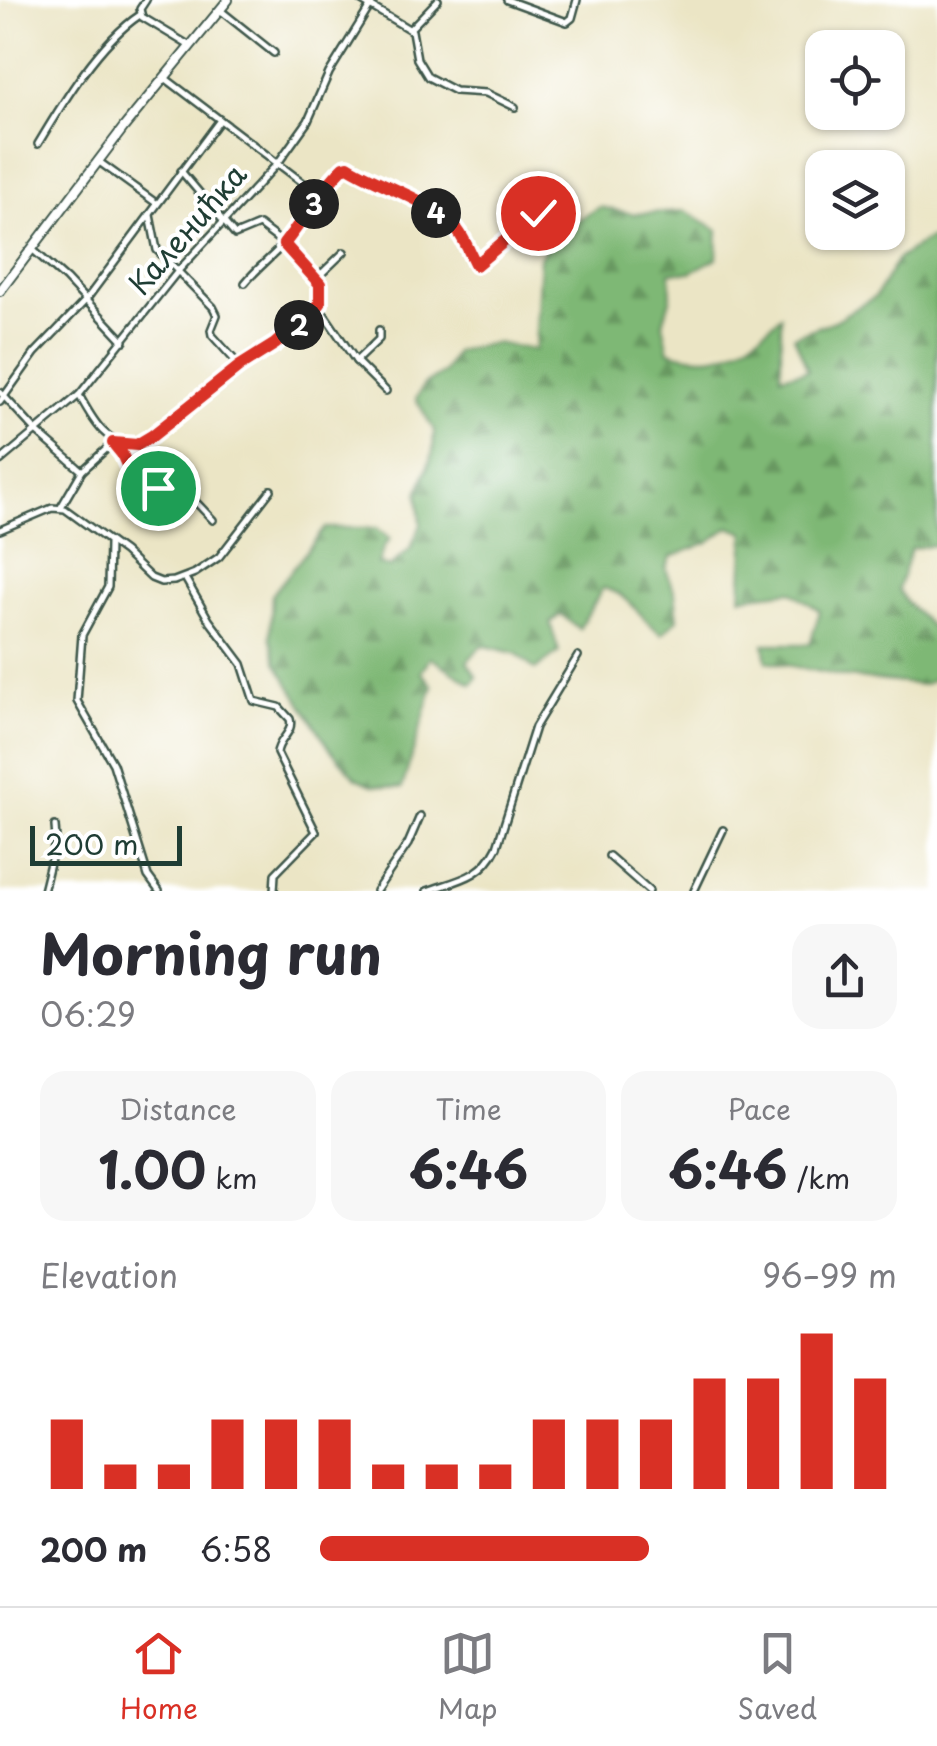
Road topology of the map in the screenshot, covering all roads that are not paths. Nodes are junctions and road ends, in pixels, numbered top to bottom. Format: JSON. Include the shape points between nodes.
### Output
{"nodes":[{"id":1,"x":146,"y":0,"type":"edge"},
{"id":2,"x":228,"y":0,"type":"edge"},
{"id":3,"x":360,"y":0,"type":"edge"},
{"id":4,"x":438,"y":0,"type":"edge"},
{"id":5,"x":507,"y":0,"type":"edge"},
{"id":6,"x":577,"y":0,"type":"edge"},
{"id":7,"x":372,"y":4,"type":"edge"},
{"id":8,"x":220,"y":10,"type":"junction"},
{"id":9,"x":140,"y":14,"type":"junction"},
{"id":10,"x":410,"y":28,"type":"junction"},
{"id":11,"x":190,"y":46,"type":"junction"},
{"id":12,"x":274,"y":52,"type":"dead end"},
{"id":13,"x":164,"y":77,"type":"junction"},
{"id":14,"x":514,"y":106,"type":"dead end"},
{"id":15,"x":220,"y":120,"type":"junction"},
{"id":16,"x":38,"y":144,"type":"dead end"},
{"id":17,"x":98,"y":161,"type":"junction"},
{"id":18,"x":278,"y":162,"type":"junction"},
{"id":19,"x":180,"y":172,"type":"junction"},
{"id":20,"x":318,"y":194,"type":"junction"},
{"id":21,"x":157,"y":204,"type":"junction"},
{"id":22,"x":546,"y":213,"type":"dead end"},
{"id":23,"x":150,"y":215,"type":"junction"},
{"id":24,"x":222,"y":222,"type":"junction"},
{"id":25,"x":284,"y":244,"type":"junction"},
{"id":26,"x":32,"y":249,"type":"junction"},
{"id":27,"x":344,"y":252,"type":"dead end"},
{"id":28,"x":178,"y":271,"type":"junction"},
{"id":29,"x":316,"y":279,"type":"junction"},
{"id":30,"x":244,"y":283,"type":"dead end"},
{"id":31,"x":0,"y":291,"type":"edge"},
{"id":32,"x":86,"y":300,"type":"junction"},
{"id":33,"x":320,"y":304,"type":"junction"},
{"id":34,"x":379,"y":330,"type":"dead end"},
{"id":35,"x":124,"y":341,"type":"junction"},
{"id":36,"x":356,"y":361,"type":"junction"},
{"id":37,"x":240,"y":366,"type":"junction"},
{"id":38,"x":386,"y":391,"type":"dead end"},
{"id":39,"x":2,"y":393,"type":"edge"},
{"id":40,"x":79,"y":395,"type":"junction"},
{"id":41,"x":0,"y":402,"type":"edge"},
{"id":42,"x":37,"y":432,"type":"junction"},
{"id":43,"x":114,"y":442,"type":"junction"},
{"id":44,"x":0,"y":461,"type":"edge"},
{"id":45,"x":82,"y":471,"type":"junction"},
{"id":46,"x":271,"y":490,"type":"dead end"},
{"id":47,"x":61,"y":508,"type":"junction"},
{"id":48,"x":213,"y":520,"type":"dead end"},
{"id":49,"x":0,"y":530,"type":"edge"},
{"id":50,"x":109,"y":542,"type":"junction"},
{"id":51,"x":185,"y":578,"type":"junction"},
{"id":52,"x":578,"y":656,"type":"dead end"},
{"id":53,"x":420,"y":816,"type":"dead end"},
{"id":54,"x":55,"y":826,"type":"dead end"},
{"id":55,"x":723,"y":830,"type":"dead end"},
{"id":56,"x":609,"y":856,"type":"dead end"},
{"id":57,"x":454,"y":882,"type":"junction"},
{"id":58,"x":43,"y":891,"type":"edge"},
{"id":59,"x":159,"y":891,"type":"edge"},
{"id":60,"x":274,"y":891,"type":"edge"},
{"id":61,"x":376,"y":891,"type":"edge"},
{"id":62,"x":427,"y":891,"type":"edge"},
{"id":63,"x":457,"y":891,"type":"edge"},
{"id":64,"x":649,"y":891,"type":"edge"},
{"id":65,"x":694,"y":891,"type":"edge"}],
"edges":[{"from":1,"to":9,"type":"street"},
{"from":2,"to":8,"type":"main road"},
{"from":3,"to":7,"type":"street"},
{"from":4,"to":10,"type":"street"},
{"from":5,"to":6,"type":"street","via":[[567,22]]},
{"from":7,"to":10,"type":"street"},
{"from":7,"to":18,"type":"street","name":"Каленићка"},
{"from":8,"to":11,"type":"main road"},
{"from":8,"to":12,"type":"street"},
{"from":9,"to":11,"type":"street"},
{"from":9,"to":16,"type":"street","via":[[101,54]]},
{"from":10,"to":14,"type":"street","via":[[428,77],[455,92],[486,93]]},
{"from":11,"to":13,"type":"main road"},
{"from":13,"to":15,"type":"street"},
{"from":13,"to":17,"type":"main road"},
{"from":15,"to":18,"type":"street"},
{"from":15,"to":19,"type":"street"},
{"from":17,"to":21,"type":"street"},
{"from":17,"to":26,"type":"main road"},
{"from":18,"to":20,"type":"street"},
{"from":18,"to":24,"type":"street","name":"Каленићка"},
{"from":19,"to":21,"type":"street"},
{"from":19,"to":24,"type":"street"},
{"from":20,"to":22,"type":"street","via":[[348,166],[453,224],[476,265],[508,238],[525,212]]},
{"from":20,"to":25,"type":"street"},
{"from":21,"to":23,"type":"street"},
{"from":23,"to":28,"type":"street","via":[[157,250]]},
{"from":23,"to":32,"type":"street"},
{"from":24,"to":25,"type":"street","via":[[235,235],[260,225]]},
{"from":24,"to":28,"type":"street","name":"Каленићка"},
{"from":25,"to":29,"type":"street"},
{"from":25,"to":30,"type":"street"},
{"from":26,"to":31,"type":"main road"},
{"from":26,"to":32,"type":"street"},
{"from":27,"to":29,"type":"street"},
{"from":28,"to":35,"type":"street","name":"Каленићка"},
{"from":28,"to":37,"type":"street","via":[[213,307],[212,335]]},
{"from":29,"to":33,"type":"street"},
{"from":32,"to":35,"type":"street"},
{"from":32,"to":39,"type":"street"},
{"from":33,"to":36,"type":"street"},
{"from":33,"to":37,"type":"street"},
{"from":34,"to":36,"type":"street"},
{"from":35,"to":40,"type":"street","name":"Каленићка"},
{"from":36,"to":38,"type":"street"},
{"from":37,"to":43,"type":"street","via":[[152,436],[137,445]]},
{"from":39,"to":41,"type":"street"},
{"from":39,"to":42,"type":"street"},
{"from":40,"to":42,"type":"street","name":"Каленићка"},
{"from":40,"to":43,"type":"street"},
{"from":42,"to":44,"type":"street","name":"Каленићка"},
{"from":42,"to":45,"type":"street"},
{"from":43,"to":45,"type":"street"},
{"from":43,"to":48,"type":"street","via":[[139,492],[176,488]]},
{"from":45,"to":47,"type":"street"},
{"from":46,"to":51,"type":"street","via":[[219,557]]},
{"from":47,"to":49,"type":"street"},
{"from":47,"to":50,"type":"street"},
{"from":50,"to":51,"type":"street","via":[[156,581]]},
{"from":50,"to":59,"type":"street","via":[[108,587],[82,635],[77,701],[113,764],[148,876]]},
{"from":51,"to":60,"type":"street","via":[[242,664],[252,698],[279,707],[290,719],[278,753],[316,832],[275,874]]},
{"from":52,"to":57,"type":"street","via":[[535,727],[489,863]]},
{"from":53,"to":61,"type":"street"},
{"from":54,"to":58,"type":"street"},
{"from":55,"to":65,"type":"street"},
{"from":56,"to":64,"type":"street"},
{"from":57,"to":62,"type":"street"},
{"from":57,"to":63,"type":"street"}]}
